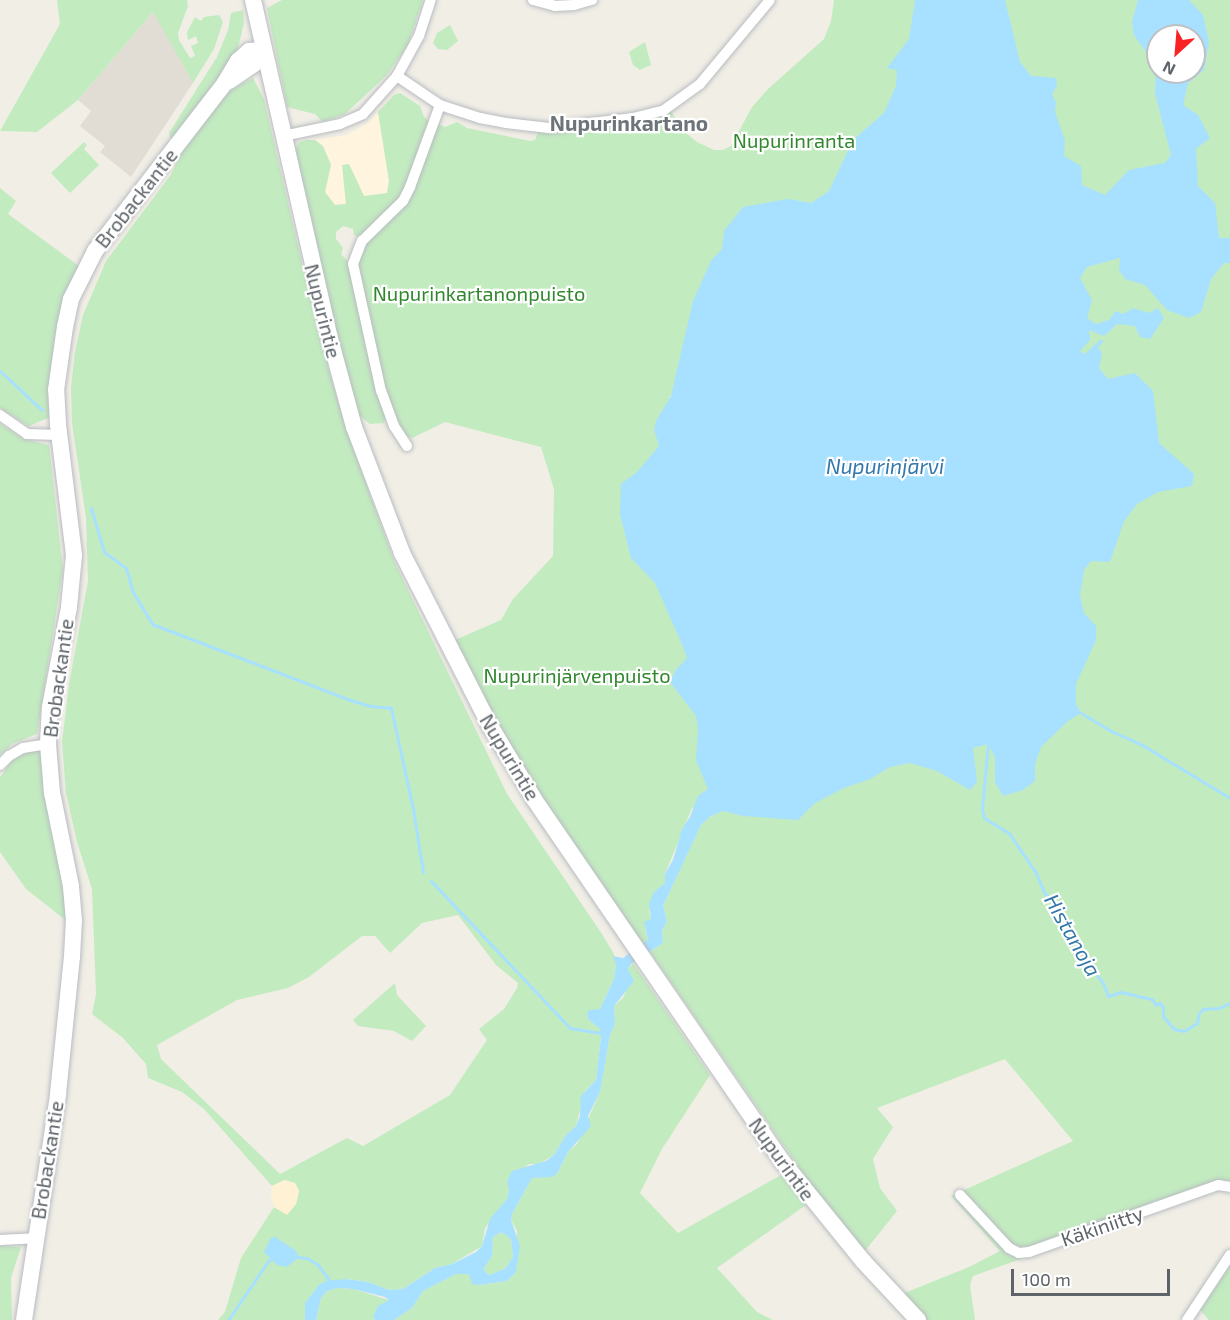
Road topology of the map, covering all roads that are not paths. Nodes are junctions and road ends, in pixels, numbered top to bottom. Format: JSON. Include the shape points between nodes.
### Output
{"nodes":[{"id":1,"x":253,"y":0,"type":"edge"},
{"id":2,"x":431,"y":0,"type":"edge"},
{"id":3,"x":533,"y":0,"type":"edge"},
{"id":4,"x":592,"y":0,"type":"edge"},
{"id":5,"x":770,"y":0,"type":"edge"},
{"id":6,"x":263,"y":50,"type":"junction"},
{"id":7,"x":397,"y":76,"type":"junction"},
{"id":8,"x":440,"y":105,"type":"junction"},
{"id":9,"x":283,"y":136,"type":"junction"},
{"id":10,"x":0,"y":415,"type":"edge"},
{"id":11,"x":58,"y":435,"type":"junction"},
{"id":12,"x":407,"y":447,"type":"dead end"},
{"id":13,"x":48,"y":744,"type":"junction"},
{"id":14,"x":0,"y":765,"type":"edge"},
{"id":15,"x":1230,"y":1187,"type":"edge"},
{"id":16,"x":960,"y":1195,"type":"dead end"},
{"id":17,"x":34,"y":1238,"type":"junction"},
{"id":18,"x":0,"y":1240,"type":"edge"},
{"id":19,"x":1230,"y":1255,"type":"edge"},
{"id":20,"x":24,"y":1320,"type":"edge"},
{"id":21,"x":918,"y":1320,"type":"edge"},
{"id":22,"x":1187,"y":1320,"type":"edge"}],
"edges":[{"from":1,"to":6,"type":"main road","name":"Nupurintie"},
{"from":2,"to":7,"type":"street","via":[[419,36]]},
{"from":3,"to":4,"type":"street","via":[[555,6]]},
{"from":5,"to":8,"type":"street","via":[[700,84],[659,112],[549,128],[480,118]]},
{"from":6,"to":9,"type":"main road","name":"Nupurintie"},
{"from":6,"to":11,"type":"main road","name":"Brobackantie","via":[[249,51],[238,61],[81,274],[71,299],[60,353],[56,390]]},
{"from":7,"to":8,"type":"street"},
{"from":7,"to":9,"type":"street","via":[[363,114]]},
{"from":8,"to":12,"type":"street","via":[[406,194],[362,241],[353,264],[381,391]]},
{"from":9,"to":21,"type":"main road","name":"Nupurintie","via":[[351,416],[402,553],[510,762],[782,1161],[863,1261]]},
{"from":10,"to":11,"type":"street","via":[[27,434]]},
{"from":11,"to":13,"type":"main road","name":"Brobackantie","via":[[74,555],[69,607],[50,706]]},
{"from":13,"to":14,"type":"street","via":[[23,748]]},
{"from":13,"to":17,"type":"main road","name":"Brobackantie","via":[[52,794],[71,886],[74,921],[58,1094]]},
{"from":15,"to":16,"type":"street","name":"Käkiniitty","via":[[1218,1185],[1029,1252],[1009,1248]]},
{"from":17,"to":18,"type":"street"},
{"from":17,"to":20,"type":"main road","name":"Brobackantie"},
{"from":19,"to":22,"type":"street"}]}
